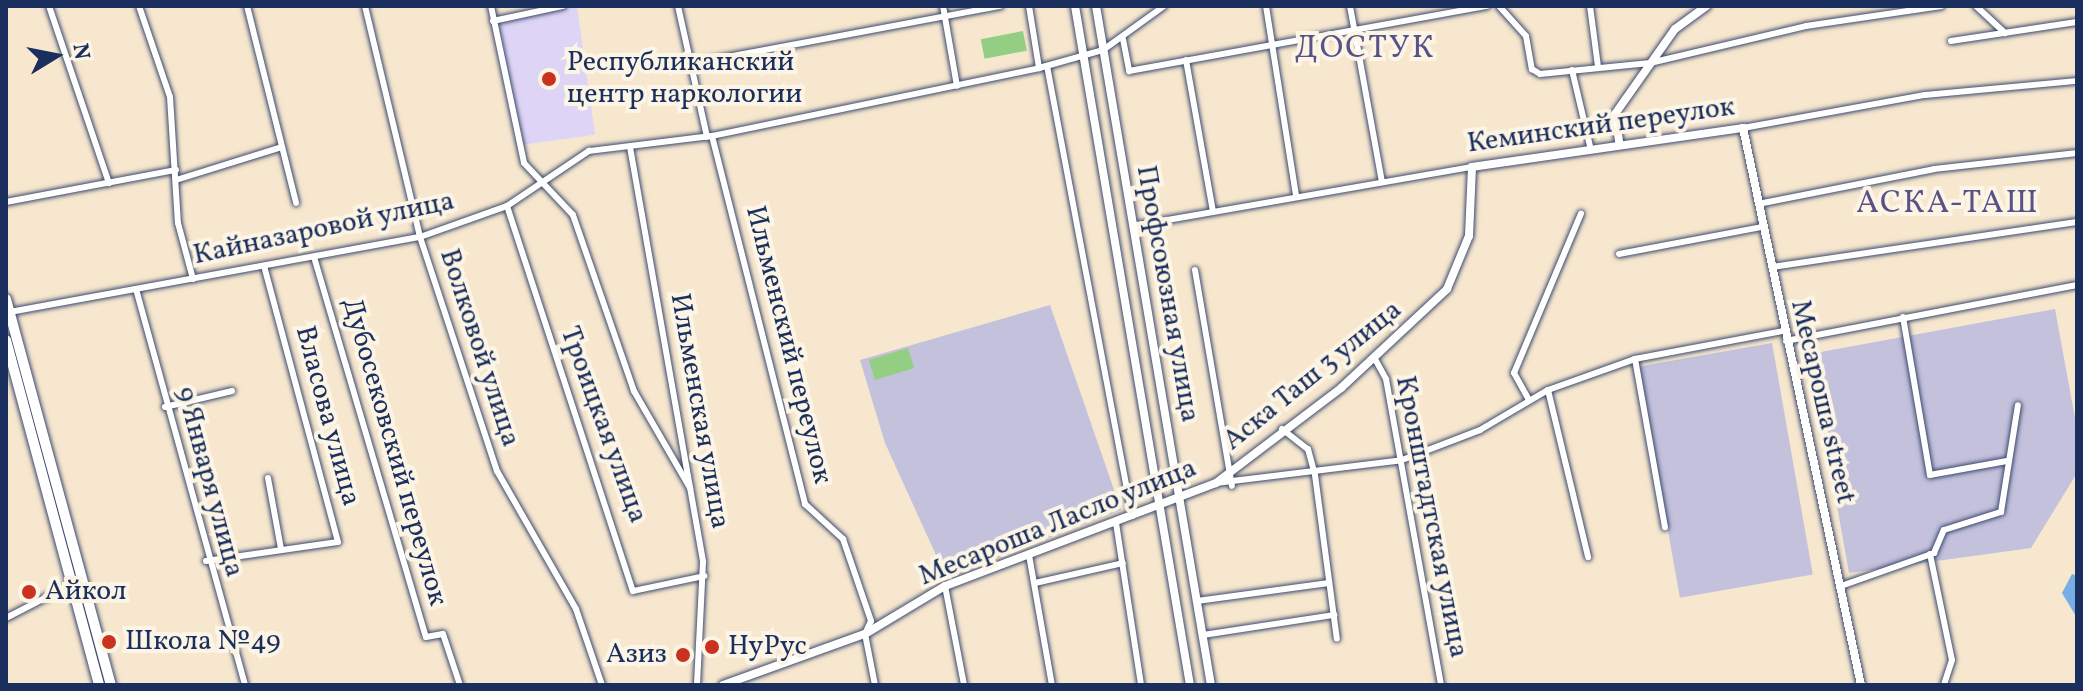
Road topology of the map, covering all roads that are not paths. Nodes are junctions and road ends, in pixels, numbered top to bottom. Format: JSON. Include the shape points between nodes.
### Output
{"nodes":[{"id":1,"x":49,"y":6,"type":"edge"},
{"id":2,"x":139,"y":6,"type":"edge"},
{"id":3,"x":247,"y":6,"type":"edge"},
{"id":4,"x":365,"y":6,"type":"edge"},
{"id":5,"x":491,"y":6,"type":"edge"},
{"id":6,"x":563,"y":6,"type":"edge"},
{"id":7,"x":678,"y":6,"type":"edge"},
{"id":8,"x":943,"y":6,"type":"edge"},
{"id":9,"x":1001,"y":6,"type":"edge"},
{"id":10,"x":1029,"y":6,"type":"edge"},
{"id":11,"x":1075,"y":6,"type":"edge"},
{"id":12,"x":1096,"y":6,"type":"edge"},
{"id":13,"x":1164,"y":6,"type":"edge"},
{"id":14,"x":1266,"y":6,"type":"edge"},
{"id":15,"x":1350,"y":6,"type":"edge"},
{"id":16,"x":1487,"y":6,"type":"edge"},
{"id":17,"x":1499,"y":6,"type":"edge"},
{"id":18,"x":1590,"y":6,"type":"edge"},
{"id":19,"x":1707,"y":6,"type":"edge"},
{"id":20,"x":1942,"y":6,"type":"edge"},
{"id":21,"x":1976,"y":6,"type":"edge"},
{"id":22,"x":944,"y":17,"type":"junction"},
{"id":23,"x":493,"y":21,"type":"junction"},
{"id":24,"x":2077,"y":22,"type":"edge"},
{"id":25,"x":1355,"y":30,"type":"junction"},
{"id":26,"x":2005,"y":33,"type":"junction"},
{"id":27,"x":1123,"y":39,"type":"junction"},
{"id":28,"x":1951,"y":41,"type":"dead end"},
{"id":29,"x":1270,"y":46,"type":"junction"},
{"id":30,"x":1103,"y":50,"type":"junction"},
{"id":31,"x":1083,"y":56,"type":"junction"},
{"id":32,"x":1186,"y":60,"type":"junction"},
{"id":33,"x":1650,"y":63,"type":"junction"},
{"id":34,"x":690,"y":64,"type":"junction"},
{"id":35,"x":1043,"y":67,"type":"junction"},
{"id":36,"x":1598,"y":67,"type":"junction"},
{"id":37,"x":1572,"y":70,"type":"junction"},
{"id":38,"x":2077,"y":81,"type":"edge"},
{"id":39,"x":957,"y":86,"type":"junction"},
{"id":40,"x":1743,"y":128,"type":"junction"},
{"id":41,"x":709,"y":136,"type":"junction"},
{"id":42,"x":1619,"y":141,"type":"junction"},
{"id":43,"x":1590,"y":146,"type":"junction"},
{"id":44,"x":630,"y":147,"type":"junction"},
{"id":45,"x":279,"y":148,"type":"junction"},
{"id":46,"x":2077,"y":153,"type":"edge"},
{"id":47,"x":1472,"y":167,"type":"junction"},
{"id":48,"x":176,"y":170,"type":"junction"},
{"id":49,"x":176,"y":180,"type":"junction"},
{"id":50,"x":543,"y":181,"type":"junction"},
{"id":51,"x":1382,"y":182,"type":"junction"},
{"id":52,"x":109,"y":183,"type":"junction"},
{"id":53,"x":1296,"y":196,"type":"junction"},
{"id":54,"x":6,"y":202,"type":"edge"},
{"id":55,"x":296,"y":203,"type":"dead end"},
{"id":56,"x":1758,"y":204,"type":"junction"},
{"id":57,"x":507,"y":206,"type":"junction"},
{"id":58,"x":1213,"y":212,"type":"junction"},
{"id":59,"x":1581,"y":214,"type":"dead end"},
{"id":60,"x":2077,"y":222,"type":"edge"},
{"id":61,"x":1133,"y":226,"type":"junction"},
{"id":62,"x":1762,"y":227,"type":"junction"},
{"id":63,"x":420,"y":237,"type":"junction"},
{"id":64,"x":1619,"y":254,"type":"dead end"},
{"id":65,"x":314,"y":257,"type":"junction"},
{"id":66,"x":264,"y":266,"type":"junction"},
{"id":67,"x":1769,"y":268,"type":"junction"},
{"id":68,"x":1195,"y":270,"type":"dead end"},
{"id":69,"x":193,"y":279,"type":"junction"},
{"id":70,"x":2077,"y":285,"type":"edge"},
{"id":71,"x":136,"y":289,"type":"junction"},
{"id":72,"x":6,"y":299,"type":"edge"},
{"id":73,"x":8,"y":312,"type":"edge"},
{"id":74,"x":1903,"y":317,"type":"junction"},
{"id":75,"x":1784,"y":336,"type":"junction"},
{"id":76,"x":6,"y":340,"type":"edge"},
{"id":77,"x":1375,"y":359,"type":"junction"},
{"id":78,"x":1635,"y":359,"type":"junction"},
{"id":79,"x":1548,"y":390,"type":"junction"},
{"id":80,"x":232,"y":391,"type":"dead end"},
{"id":81,"x":1529,"y":400,"type":"junction"},
{"id":82,"x":2018,"y":405,"type":"dead end"},
{"id":83,"x":165,"y":407,"type":"junction"},
{"id":84,"x":1282,"y":429,"type":"junction"},
{"id":85,"x":1402,"y":460,"type":"junction"},
{"id":86,"x":2007,"y":461,"type":"junction"},
{"id":87,"x":1230,"y":471,"type":"junction"},
{"id":88,"x":1315,"y":475,"type":"junction"},
{"id":89,"x":268,"y":478,"type":"dead end"},
{"id":90,"x":1216,"y":483,"type":"junction"},
{"id":91,"x":1232,"y":486,"type":"junction"},
{"id":92,"x":692,"y":491,"type":"junction"},
{"id":93,"x":1180,"y":498,"type":"junction"},
{"id":94,"x":1159,"y":503,"type":"junction"},
{"id":95,"x":1132,"y":516,"type":"junction"},
{"id":96,"x":1116,"y":523,"type":"junction"},
{"id":97,"x":1665,"y":527,"type":"dead end"},
{"id":98,"x":281,"y":549,"type":"junction"},
{"id":99,"x":1930,"y":554,"type":"junction"},
{"id":100,"x":1029,"y":555,"type":"junction"},
{"id":101,"x":1588,"y":557,"type":"dead end"},
{"id":102,"x":206,"y":561,"type":"junction"},
{"id":103,"x":1123,"y":563,"type":"junction"},
{"id":104,"x":704,"y":576,"type":"junction"},
{"id":105,"x":83,"y":581,"type":"junction"},
{"id":106,"x":1035,"y":583,"type":"junction"},
{"id":107,"x":1329,"y":583,"type":"junction"},
{"id":108,"x":71,"y":585,"type":"junction"},
{"id":109,"x":945,"y":586,"type":"junction"},
{"id":110,"x":1841,"y":586,"type":"junction"},
{"id":111,"x":1197,"y":601,"type":"junction"},
{"id":112,"x":1334,"y":615,"type":"junction"},
{"id":113,"x":6,"y":618,"type":"edge"},
{"id":114,"x":865,"y":634,"type":"junction"},
{"id":115,"x":1203,"y":635,"type":"junction"},
{"id":116,"x":1337,"y":639,"type":"dead end"},
{"id":117,"x":726,"y":684,"type":"edge"},
{"id":118,"x":99,"y":685,"type":"edge"},
{"id":119,"x":111,"y":685,"type":"edge"},
{"id":120,"x":244,"y":685,"type":"edge"},
{"id":121,"x":460,"y":685,"type":"edge"},
{"id":122,"x":602,"y":685,"type":"edge"},
{"id":123,"x":697,"y":685,"type":"edge"},
{"id":124,"x":875,"y":685,"type":"edge"},
{"id":125,"x":964,"y":685,"type":"edge"},
{"id":126,"x":1052,"y":685,"type":"edge"},
{"id":127,"x":1141,"y":685,"type":"edge"},
{"id":128,"x":1190,"y":685,"type":"edge"},
{"id":129,"x":1211,"y":685,"type":"edge"},
{"id":130,"x":1441,"y":685,"type":"edge"},
{"id":131,"x":1861,"y":685,"type":"edge"},
{"id":132,"x":1944,"y":685,"type":"edge"}],
"edges":[{"from":1,"to":52,"type":"street"},
{"from":2,"to":48,"type":"street","via":[[170,97]]},
{"from":3,"to":45,"type":"street"},
{"from":4,"to":63,"type":"street","name":"Волковой улица"},
{"from":5,"to":23,"type":"street","name":"Троицкая улица"},
{"from":6,"to":23,"type":"street"},
{"from":7,"to":34,"type":"street","name":"Ильменский переулок"},
{"from":8,"to":22,"type":"street"},
{"from":9,"to":22,"type":"street"},
{"from":10,"to":35,"type":"street"},
{"from":11,"to":31,"type":"street","name":"Профсоюзная улица"},
{"from":12,"to":30,"type":"street","name":"Профсоюзная улица"},
{"from":13,"to":27,"type":"street","name":"Кайназаровой улица"},
{"from":14,"to":29,"type":"street"},
{"from":15,"to":25,"type":"street"},
{"from":16,"to":25,"type":"street"},
{"from":17,"to":37,"type":"street","via":[[1526,36],[1535,72]]},
{"from":18,"to":36,"type":"street"},
{"from":19,"to":33,"type":"street","via":[[1675,29]]},
{"from":20,"to":33,"type":"street","via":[[1806,26]]},
{"from":21,"to":26,"type":"street"},
{"from":22,"to":34,"type":"street"},
{"from":22,"to":39,"type":"street"},
{"from":23,"to":50,"type":"street","name":"Троицкая улица","via":[[524,163]]},
{"from":24,"to":26,"type":"street"},
{"from":25,"to":29,"type":"street"},
{"from":25,"to":51,"type":"street"},
{"from":26,"to":28,"type":"street"},
{"from":27,"to":30,"type":"street","name":"Кайназаровой улица"},
{"from":27,"to":32,"type":"street","via":[[1129,71]]},
{"from":29,"to":32,"type":"street"},
{"from":29,"to":53,"type":"street"},
{"from":30,"to":31,"type":"street","name":"Кайназаровой улица"},
{"from":30,"to":61,"type":"street","name":"Профсоюзная улица"},
{"from":31,"to":35,"type":"street","name":"Кайназаровой улица"},
{"from":31,"to":94,"type":"street","name":"Профсоюзная улица"},
{"from":32,"to":58,"type":"street"},
{"from":33,"to":36,"type":"street"},
{"from":33,"to":42,"type":"street","via":[[1615,114]]},
{"from":34,"to":41,"type":"street","name":"Ильменский переулок"},
{"from":35,"to":39,"type":"street","name":"Кайназаровой улица"},
{"from":35,"to":95,"type":"street"},
{"from":36,"to":37,"type":"street"},
{"from":37,"to":43,"type":"street"},
{"from":38,"to":40,"type":"street","name":"Кеминский переулок","via":[[1925,95]]},
{"from":39,"to":41,"type":"street","name":"Кайназаровой улица"},
{"from":40,"to":42,"type":"street","name":"Кеминский переулок"},
{"from":40,"to":56,"type":"street","name":"Месароша street"},
{"from":41,"to":44,"type":"street","name":"Кайназаровой улица"},
{"from":41,"to":114,"type":"street","name":"Ильменский переулок","via":[[805,504],[843,539],[871,621]]},
{"from":42,"to":43,"type":"street","name":"Кеминский переулок"},
{"from":43,"to":47,"type":"street","name":"Кеминский переулок"},
{"from":44,"to":50,"type":"street","name":"Кайназаровой улица","via":[[572,157]]},
{"from":44,"to":92,"type":"street","name":"Ильменская улица"},
{"from":45,"to":49,"type":"street"},
{"from":45,"to":55,"type":"street"},
{"from":46,"to":56,"type":"street","via":[[1934,169]]},
{"from":47,"to":51,"type":"street","name":"Кеминский переулок"},
{"from":47,"to":77,"type":"street","name":"Аска Таш 3 улица","via":[[1469,236],[1447,289]]},
{"from":48,"to":49,"type":"street"},
{"from":48,"to":52,"type":"street"},
{"from":49,"to":69,"type":"street"},
{"from":50,"to":57,"type":"street","name":"Кайназаровой улица"},
{"from":50,"to":92,"type":"street","name":"Троицкая улица","via":[[573,215],[634,391]]},
{"from":51,"to":53,"type":"street","name":"Кеминский переулок"},
{"from":52,"to":54,"type":"street"},
{"from":53,"to":58,"type":"street","name":"Кеминский переулок"},
{"from":56,"to":62,"type":"street","name":"Месароша street"},
{"from":57,"to":63,"type":"street","name":"Кайназаровой улица"},
{"from":57,"to":104,"type":"street","name":"Троицкая улица","via":[[633,591]]},
{"from":58,"to":61,"type":"street","name":"Кеминский переулок"},
{"from":59,"to":81,"type":"street","via":[[1514,373]]},
{"from":60,"to":67,"type":"street"},
{"from":61,"to":93,"type":"street","name":"Профсоюзная улица"},
{"from":62,"to":64,"type":"street"},
{"from":62,"to":67,"type":"street","name":"Месароша street"},
{"from":63,"to":65,"type":"street","name":"Кайназаровой улица"},
{"from":63,"to":122,"type":"street","name":"Волковой улица","via":[[497,471],[576,609]]},
{"from":65,"to":66,"type":"street","name":"Кайназаровой улица"},
{"from":65,"to":121,"type":"street","name":"Дубосековский переулок","via":[[426,637],[443,634]]},
{"from":66,"to":69,"type":"street","name":"Кайназаровой улица"},
{"from":66,"to":98,"type":"street","name":"Власова улица","via":[[338,542]]},
{"from":67,"to":75,"type":"street","name":"Месароша street"},
{"from":68,"to":87,"type":"street"},
{"from":69,"to":71,"type":"street","name":"Кайназаровой улица"},
{"from":70,"to":74,"type":"street","name":"Месароша Ласло улица"},
{"from":71,"to":73,"type":"street","name":"Кайназаровой улица"},
{"from":71,"to":83,"type":"street","name":"9 Января улица"},
{"from":72,"to":73,"type":"main road"},
{"from":73,"to":105,"type":"main road"},
{"from":74,"to":75,"type":"street","name":"Месароша Ласло улица"},
{"from":74,"to":86,"type":"street","via":[[1930,475]]},
{"from":75,"to":78,"type":"street","name":"Месароша Ласло улица"},
{"from":75,"to":110,"type":"street","name":"Месароша street"},
{"from":76,"to":108,"type":"main road"},
{"from":77,"to":84,"type":"street","name":"Аска Таш 3 улица"},
{"from":77,"to":85,"type":"street","name":"Кронштадтская улица"},
{"from":78,"to":79,"type":"street","name":"Месароша Ласло улица"},
{"from":78,"to":97,"type":"street"},
{"from":79,"to":81,"type":"street","name":"Месароша Ласло улица"},
{"from":79,"to":101,"type":"street"},
{"from":80,"to":83,"type":"street"},
{"from":81,"to":85,"type":"street","name":"Месароша Ласло улица","via":[[1480,430]]},
{"from":82,"to":86,"type":"street"},
{"from":83,"to":102,"type":"street","name":"9 Января улица"},
{"from":84,"to":87,"type":"street","name":"Аска Таш 3 улица"},
{"from":84,"to":88,"type":"street","via":[[1308,449]]},
{"from":85,"to":88,"type":"street","name":"Месароша Ласло улица"},
{"from":85,"to":130,"type":"street","name":"Кронштадтская улица"},
{"from":86,"to":99,"type":"street","via":[[2001,512],[1944,530]]},
{"from":87,"to":90,"type":"street","name":"Аска Таш 3 улица"},
{"from":87,"to":91,"type":"street"},
{"from":88,"to":91,"type":"street","name":"Месароша Ласло улица"},
{"from":88,"to":107,"type":"street"},
{"from":89,"to":98,"type":"street"},
{"from":90,"to":91,"type":"street","name":"Месароша Ласло улица"},
{"from":90,"to":93,"type":"street","name":"Месароша Ласло улица"},
{"from":92,"to":104,"type":"street","name":"Ильменская улица"},
{"from":93,"to":94,"type":"street","name":"Месароша Ласло улица"},
{"from":93,"to":111,"type":"street","name":"Профсоюзная улица"},
{"from":94,"to":95,"type":"street","name":"Месароша Ласло улица"},
{"from":94,"to":128,"type":"street","name":"Профсоюзная улица"},
{"from":95,"to":96,"type":"street","name":"Месароша Ласло улица"},
{"from":96,"to":100,"type":"street","name":"Месароша Ласло улица"},
{"from":96,"to":103,"type":"street"},
{"from":98,"to":102,"type":"street","name":"Власова улица"},
{"from":99,"to":110,"type":"street"},
{"from":99,"to":132,"type":"street","via":[[1952,660]]},
{"from":100,"to":106,"type":"street"},
{"from":100,"to":109,"type":"street","name":"Месароша Ласло улица"},
{"from":102,"to":120,"type":"street","name":"9 Января улица"},
{"from":103,"to":106,"type":"street"},
{"from":103,"to":127,"type":"street"},
{"from":104,"to":123,"type":"street","name":"Ильменская улица"},
{"from":105,"to":108,"type":"street"},
{"from":105,"to":119,"type":"main road"},
{"from":106,"to":126,"type":"street"},
{"from":107,"to":111,"type":"street"},
{"from":107,"to":112,"type":"street"},
{"from":108,"to":113,"type":"street"},
{"from":108,"to":118,"type":"main road"},
{"from":109,"to":114,"type":"street","name":"Месароша Ласло улица"},
{"from":109,"to":125,"type":"street"},
{"from":110,"to":131,"type":"street","name":"Месароша street"},
{"from":111,"to":115,"type":"street","name":"Профсоюзная улица"},
{"from":112,"to":115,"type":"street"},
{"from":112,"to":116,"type":"street"},
{"from":114,"to":117,"type":"street","name":"Месароша Ласло улица"},
{"from":114,"to":124,"type":"street","name":"Ильменский переулок"},
{"from":115,"to":129,"type":"street","name":"Профсоюзная улица"}]}
